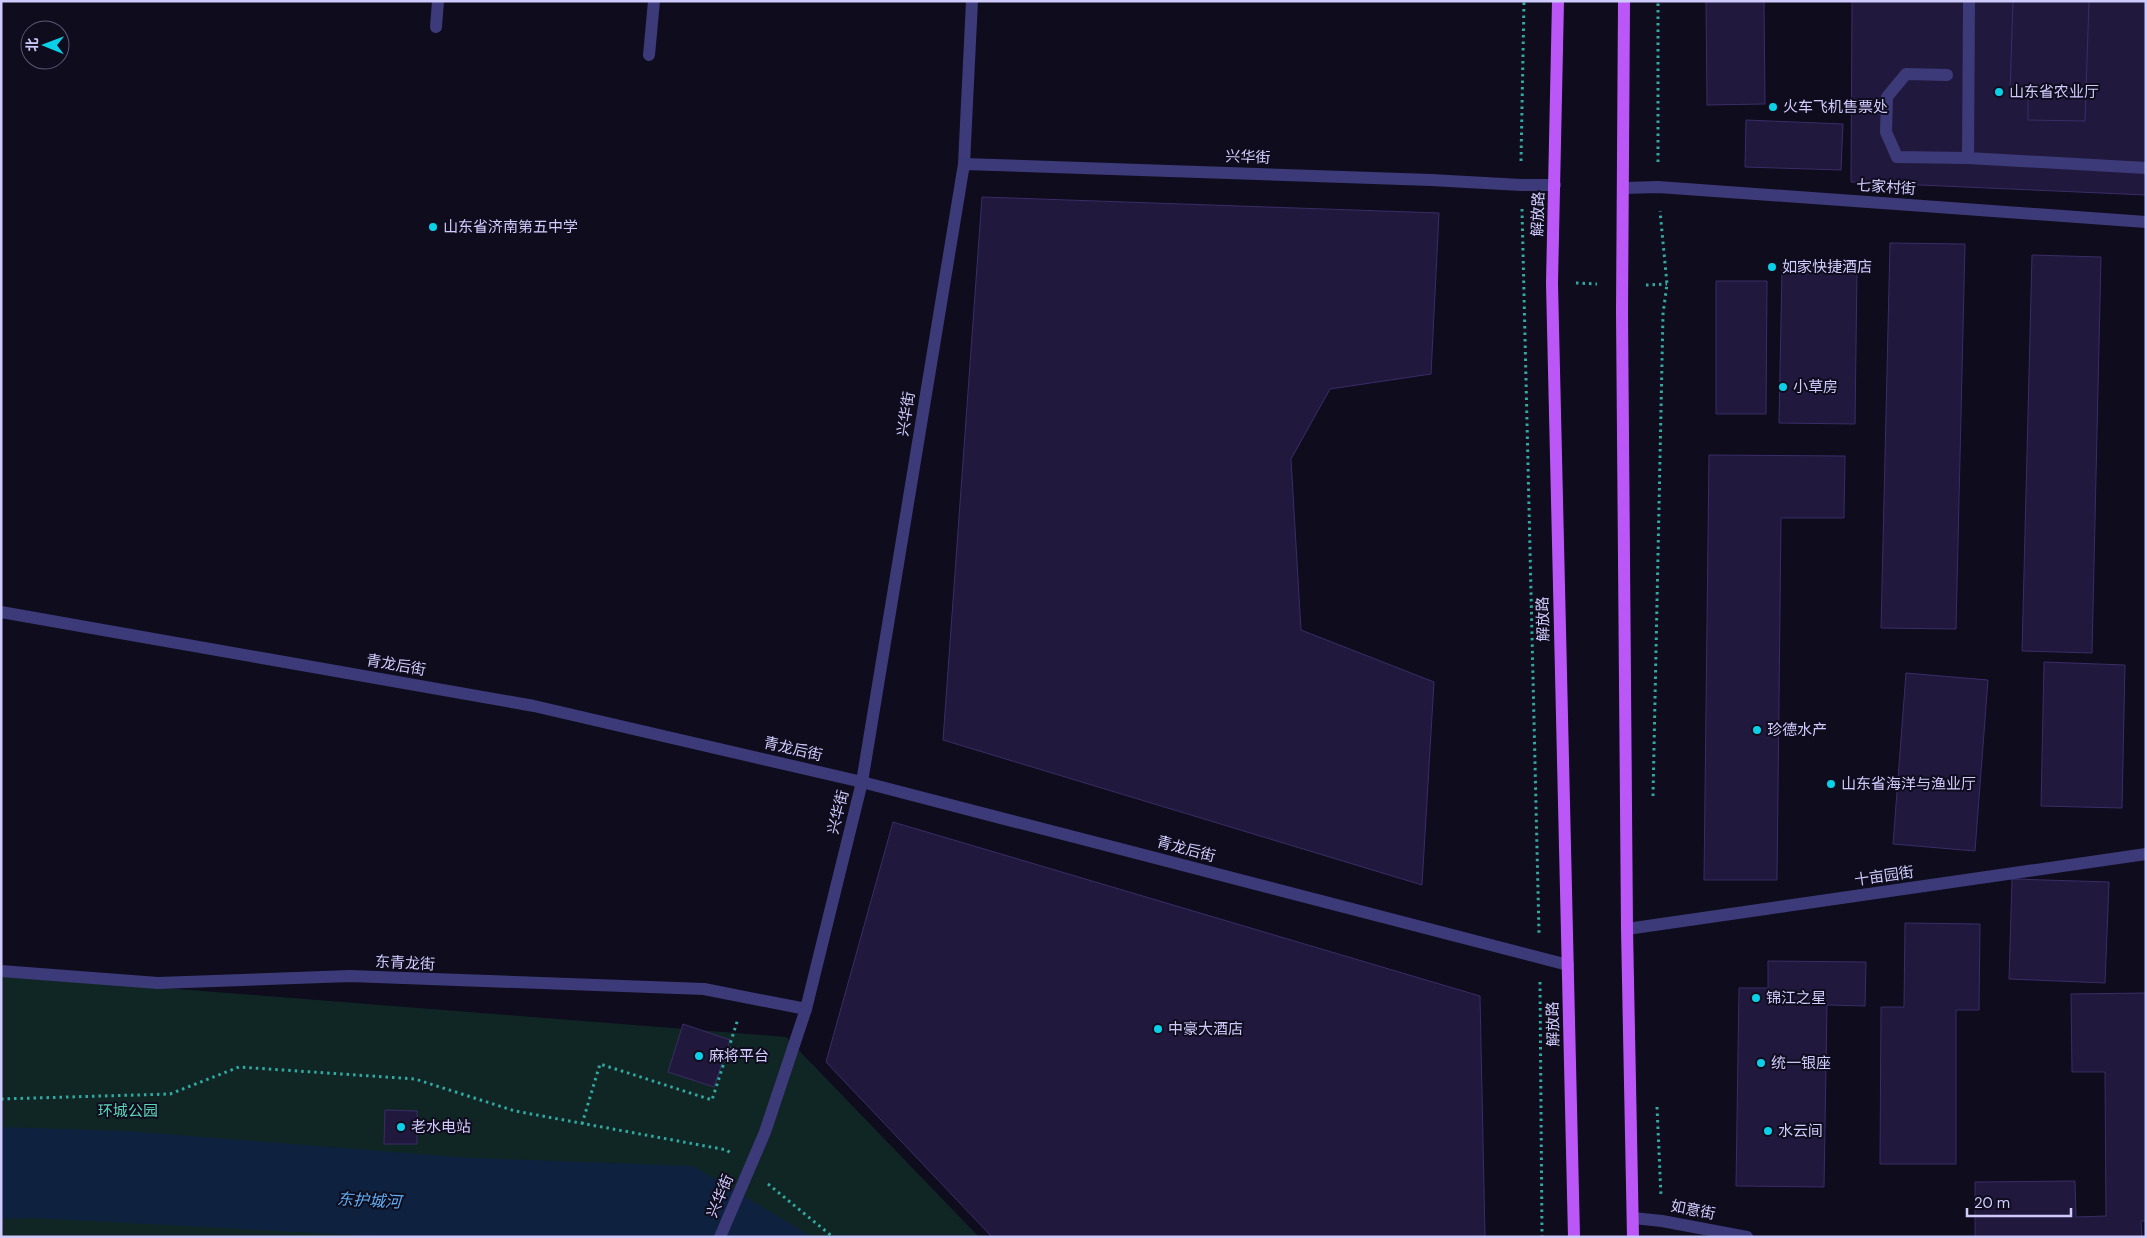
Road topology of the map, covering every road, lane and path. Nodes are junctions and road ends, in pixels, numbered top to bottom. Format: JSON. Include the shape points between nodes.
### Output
{"nodes":[{"id":1,"x":438,"y":1,"type":"edge"},
{"id":2,"x":654,"y":1,"type":"edge"},
{"id":3,"x":972,"y":1,"type":"edge"},
{"id":4,"x":1524,"y":1,"type":"edge"},
{"id":5,"x":1558,"y":1,"type":"edge"},
{"id":6,"x":1624,"y":1,"type":"edge"},
{"id":7,"x":1658,"y":1,"type":"edge"},
{"id":8,"x":1969,"y":1,"type":"edge"},
{"id":9,"x":436,"y":26,"type":"dead end"},
{"id":10,"x":649,"y":55,"type":"dead end"},
{"id":11,"x":1947,"y":75,"type":"dead end"},
{"id":12,"x":1968,"y":158,"type":"junction"},
{"id":13,"x":964,"y":164,"type":"junction"},
{"id":14,"x":2146,"y":168,"type":"edge"},
{"id":15,"x":1521,"y":185,"type":"junction"},
{"id":16,"x":1555,"y":185,"type":"junction"},
{"id":17,"x":1658,"y":187,"type":"junction"},
{"id":18,"x":1624,"y":188,"type":"junction"},
{"id":19,"x":2146,"y":222,"type":"edge"},
{"id":20,"x":1523,"y":278,"type":"junction"},
{"id":21,"x":1552,"y":283,"type":"junction"},
{"id":22,"x":1667,"y":284,"type":"junction"},
{"id":23,"x":1623,"y":285,"type":"junction"},
{"id":24,"x":1,"y":612,"type":"edge"},
{"id":25,"x":862,"y":782,"type":"junction"},
{"id":26,"x":1653,"y":797,"type":"dead end"},
{"id":27,"x":2146,"y":854,"type":"edge"},
{"id":28,"x":1627,"y":929,"type":"junction"},
{"id":29,"x":1540,"y":957,"type":"junction"},
{"id":30,"x":1568,"y":965,"type":"junction"},
{"id":31,"x":1,"y":971,"type":"edge"},
{"id":32,"x":745,"y":997,"type":"junction"},
{"id":33,"x":806,"y":1009,"type":"junction"},
{"id":34,"x":1,"y":1099,"type":"edge"},
{"id":35,"x":1657,"y":1103,"type":"dead end"},
{"id":36,"x":582,"y":1124,"type":"junction"},
{"id":37,"x":734,"y":1156,"type":"dead end"},
{"id":38,"x":765,"y":1181,"type":"dead end"},
{"id":39,"x":1633,"y":1218,"type":"junction"},
{"id":40,"x":1662,"y":1221,"type":"junction"},
{"id":41,"x":720,"y":1237,"type":"edge"},
{"id":42,"x":833,"y":1237,"type":"edge"},
{"id":43,"x":1542,"y":1237,"type":"edge"},
{"id":44,"x":1574,"y":1237,"type":"edge"},
{"id":45,"x":1633,"y":1237,"type":"edge"},
{"id":46,"x":1747,"y":1237,"type":"edge"}],
"edges":[{"from":1,"to":9,"type":"street"},
{"from":2,"to":10,"type":"street"},
{"from":3,"to":13,"type":"street"},
{"from":4,"to":15,"type":"path"},
{"from":5,"to":16,"type":"main road","name":"解放路"},
{"from":6,"to":18,"type":"main road"},
{"from":7,"to":17,"type":"path"},
{"from":8,"to":12,"type":"street"},
{"from":11,"to":12,"type":"street","via":[[1906,74],[1887,97],[1886,132],[1897,157]]},
{"from":12,"to":14,"type":"street"},
{"from":13,"to":15,"type":"street","name":"兴华街"},
{"from":13,"to":25,"type":"street","name":"兴华街"},
{"from":15,"to":16,"type":"street","name":"兴华街"},
{"from":15,"to":20,"type":"path"},
{"from":16,"to":21,"type":"main road","name":"解放路"},
{"from":17,"to":18,"type":"street","name":"七家村街"},
{"from":17,"to":19,"type":"street","name":"七家村街"},
{"from":17,"to":22,"type":"path"},
{"from":18,"to":23,"type":"main road"},
{"from":20,"to":21,"type":"path"},
{"from":20,"to":29,"type":"path"},
{"from":21,"to":23,"type":"path"},
{"from":21,"to":30,"type":"main road","name":"解放路"},
{"from":22,"to":23,"type":"path"},
{"from":22,"to":26,"type":"path"},
{"from":23,"to":28,"type":"main road"},
{"from":24,"to":25,"type":"street","name":"青龙后街","via":[[534,706]]},
{"from":25,"to":29,"type":"street","name":"青龙后街"},
{"from":25,"to":33,"type":"street","name":"兴华街"},
{"from":27,"to":28,"type":"street","name":"十亩园街"},
{"from":28,"to":39,"type":"main road"},
{"from":29,"to":30,"type":"street","name":"青龙后街"},
{"from":29,"to":43,"type":"path"},
{"from":30,"to":44,"type":"main road","name":"解放路"},
{"from":31,"to":32,"type":"street","name":"东青龙街","via":[[158,983],[350,976],[704,989]]},
{"from":32,"to":33,"type":"street","name":"东青龙街"},
{"from":32,"to":36,"type":"path","via":[[712,1100],[600,1064]]},
{"from":33,"to":41,"type":"street","name":"兴华街","bridge":true,"via":[[765,1132]]},
{"from":34,"to":36,"type":"path","via":[[170,1094],[239,1067],[415,1079],[515,1111]]},
{"from":35,"to":40,"type":"path"},
{"from":36,"to":37,"type":"path","via":[[726,1150]]},
{"from":38,"to":42,"type":"path"},
{"from":39,"to":40,"type":"street","name":"如意街"},
{"from":39,"to":45,"type":"main road"},
{"from":40,"to":46,"type":"street","name":"如意街"}]}
